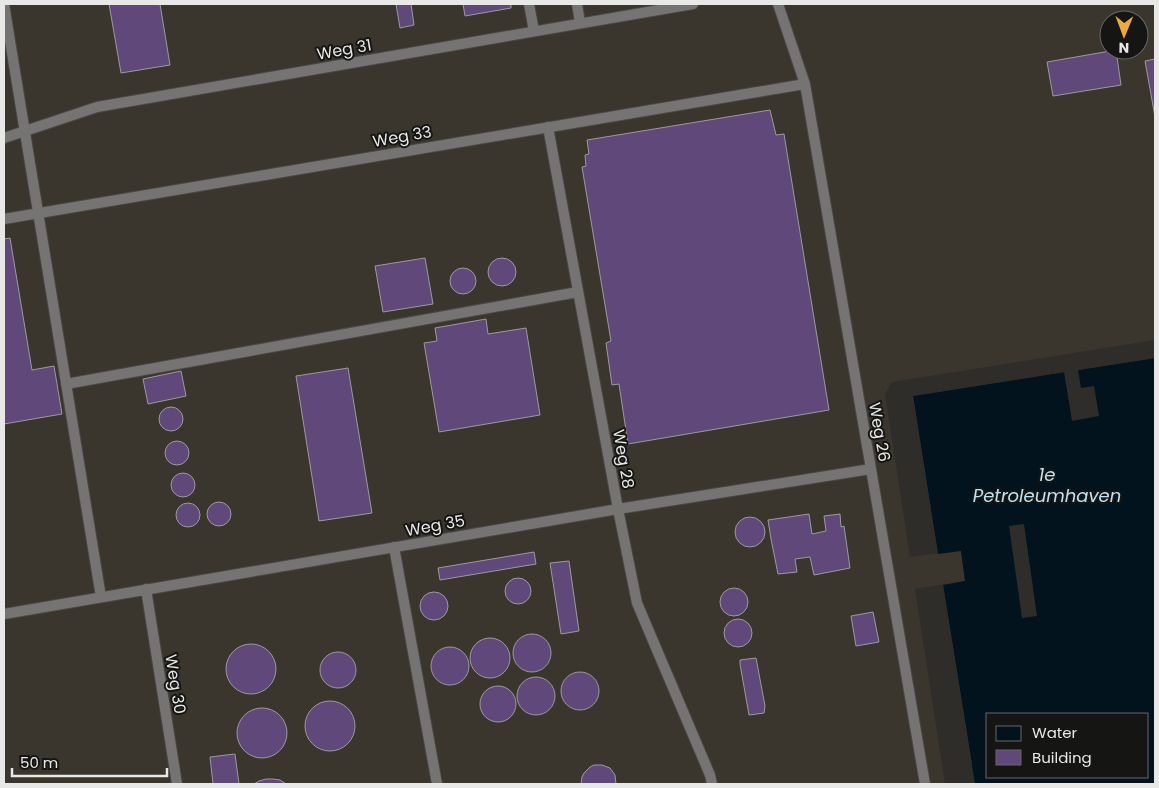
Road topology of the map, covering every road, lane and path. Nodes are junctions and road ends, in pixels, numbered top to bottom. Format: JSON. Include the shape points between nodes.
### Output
{"nodes":[{"id":1,"x":4,"y":4,"type":"edge"},
{"id":2,"x":530,"y":4,"type":"edge"},
{"id":3,"x":577,"y":4,"type":"edge"},
{"id":4,"x":694,"y":4,"type":"edge"},
{"id":5,"x":778,"y":4,"type":"edge"},
{"id":6,"x":580,"y":23,"type":"junction"},
{"id":7,"x":534,"y":31,"type":"junction"},
{"id":8,"x":805,"y":84,"type":"junction"},
{"id":9,"x":548,"y":127,"type":"junction"},
{"id":10,"x":25,"y":132,"type":"junction"},
{"id":11,"x":4,"y":138,"type":"edge"},
{"id":12,"x":38,"y":213,"type":"junction"},
{"id":13,"x":4,"y":218,"type":"edge"},
{"id":14,"x":578,"y":292,"type":"junction"},
{"id":15,"x":66,"y":384,"type":"junction"},
{"id":16,"x":871,"y":468,"type":"junction"},
{"id":17,"x":618,"y":509,"type":"junction"},
{"id":18,"x":394,"y":547,"type":"junction"},
{"id":19,"x":146,"y":589,"type":"junction"},
{"id":20,"x":101,"y":597,"type":"junction"},
{"id":21,"x":4,"y":614,"type":"edge"},
{"id":22,"x":177,"y":784,"type":"edge"},
{"id":23,"x":437,"y":784,"type":"edge"},
{"id":24,"x":712,"y":784,"type":"edge"},
{"id":25,"x":925,"y":784,"type":"edge"}],
"edges":[{"from":1,"to":10,"type":"lane"},
{"from":2,"to":7,"type":"lane"},
{"from":3,"to":6,"type":"lane"},
{"from":4,"to":6,"type":"lane","name":"Weg 31"},
{"from":5,"to":8,"type":"lane","name":"Weg 26"},
{"from":6,"to":7,"type":"lane","name":"Weg 31"},
{"from":7,"to":10,"type":"lane","name":"Weg 31","via":[[97,107]]},
{"from":8,"to":9,"type":"lane","name":"Weg 33"},
{"from":8,"to":16,"type":"lane","name":"Weg 26"},
{"from":9,"to":12,"type":"lane","name":"Weg 33"},
{"from":9,"to":14,"type":"lane","name":"Weg 28"},
{"from":10,"to":11,"type":"lane","name":"Weg 31"},
{"from":10,"to":12,"type":"lane"},
{"from":12,"to":13,"type":"lane","name":"Weg 33"},
{"from":12,"to":15,"type":"lane"},
{"from":14,"to":15,"type":"lane"},
{"from":14,"to":17,"type":"lane","name":"Weg 28"},
{"from":15,"to":20,"type":"lane"},
{"from":16,"to":17,"type":"lane","name":"Weg 35"},
{"from":16,"to":25,"type":"lane","name":"Weg 26"},
{"from":17,"to":18,"type":"lane","name":"Weg 35"},
{"from":17,"to":24,"type":"lane","name":"Weg 28","via":[[637,603]]},
{"from":18,"to":19,"type":"lane","name":"Weg 35"},
{"from":18,"to":23,"type":"lane"},
{"from":19,"to":20,"type":"lane","name":"Weg 35"},
{"from":19,"to":22,"type":"lane","name":"Weg 30"},
{"from":20,"to":21,"type":"lane","name":"Weg 35"}]}
